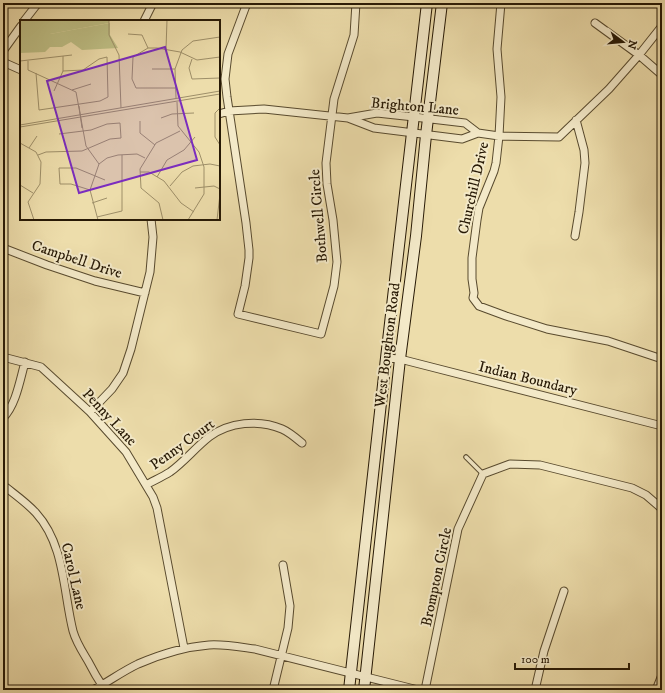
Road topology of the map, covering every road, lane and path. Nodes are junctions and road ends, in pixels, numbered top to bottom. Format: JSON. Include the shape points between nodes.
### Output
{"nodes":[{"id":1,"x":38,"y":3,"type":"edge"},
{"id":2,"x":153,"y":3,"type":"edge"},
{"id":3,"x":247,"y":3,"type":"edge"},
{"id":4,"x":356,"y":3,"type":"edge"},
{"id":5,"x":427,"y":3,"type":"edge"},
{"id":6,"x":442,"y":3,"type":"edge"},
{"id":7,"x":502,"y":3,"type":"edge"},
{"id":8,"x":25,"y":20,"type":"edge"},
{"id":9,"x":144,"y":20,"type":"edge"},
{"id":10,"x":595,"y":23,"type":"dead end"},
{"id":11,"x":662,"y":26,"type":"edge"},
{"id":12,"x":20,"y":27,"type":"edge"},
{"id":13,"x":3,"y":51,"type":"edge"},
{"id":14,"x":639,"y":55,"type":"junction"},
{"id":15,"x":3,"y":62,"type":"edge"},
{"id":16,"x":20,"y":70,"type":"edge"},
{"id":17,"x":662,"y":75,"type":"edge"},
{"id":18,"x":229,"y":111,"type":"junction"},
{"id":19,"x":220,"y":114,"type":"edge"},
{"id":20,"x":331,"y":116,"type":"junction"},
{"id":21,"x":414,"y":117,"type":"junction"},
{"id":22,"x":348,"y":118,"type":"junction"},
{"id":23,"x":428,"y":118,"type":"junction"},
{"id":24,"x":576,"y":120,"type":"junction"},
{"id":25,"x":412,"y":133,"type":"junction"},
{"id":26,"x":478,"y":133,"type":"junction"},
{"id":27,"x":426,"y":135,"type":"junction"},
{"id":28,"x":498,"y":136,"type":"junction"},
{"id":29,"x":151,"y":220,"type":"edge"},
{"id":30,"x":575,"y":236,"type":"dead end"},
{"id":31,"x":3,"y":248,"type":"edge"},
{"id":32,"x":145,"y":293,"type":"junction"},
{"id":33,"x":3,"y":357,"type":"edge"},
{"id":34,"x":386,"y":358,"type":"junction"},
{"id":35,"x":662,"y":359,"type":"edge"},
{"id":36,"x":400,"y":360,"type":"junction"},
{"id":37,"x":25,"y":362,"type":"junction"},
{"id":38,"x":90,"y":412,"type":"junction"},
{"id":39,"x":3,"y":418,"type":"edge"},
{"id":40,"x":662,"y":426,"type":"edge"},
{"id":41,"x":302,"y":443,"type":"dead end"},
{"id":42,"x":466,"y":456,"type":"dead end"},
{"id":43,"x":483,"y":474,"type":"junction"},
{"id":44,"x":3,"y":485,"type":"edge"},
{"id":45,"x":146,"y":486,"type":"junction"},
{"id":46,"x":662,"y":511,"type":"edge"},
{"id":47,"x":283,"y":565,"type":"dead end"},
{"id":48,"x":564,"y":590,"type":"dead end"},
{"id":49,"x":184,"y":648,"type":"junction"},
{"id":50,"x":282,"y":656,"type":"junction"},
{"id":51,"x":351,"y":674,"type":"junction"},
{"id":52,"x":662,"y":675,"type":"edge"},
{"id":53,"x":365,"y":676,"type":"junction"},
{"id":54,"x":103,"y":688,"type":"edge"},
{"id":55,"x":93,"y":690,"type":"edge"},
{"id":56,"x":273,"y":690,"type":"edge"},
{"id":57,"x":349,"y":690,"type":"edge"},
{"id":58,"x":364,"y":690,"type":"edge"},
{"id":59,"x":418,"y":690,"type":"edge"},
{"id":60,"x":425,"y":690,"type":"edge"},
{"id":61,"x":535,"y":690,"type":"edge"},
{"id":62,"x":656,"y":690,"type":"edge"}],
"edges":[{"from":1,"to":8,"type":"street"},
{"from":2,"to":9,"type":"street"},
{"from":3,"to":18,"type":"street","via":[[228,54],[226,78]]},
{"from":4,"to":20,"type":"street","via":[[354,35]]},
{"from":5,"to":21,"type":"main road","name":"West Boughton Road"},
{"from":6,"to":23,"type":"main road","name":"West Boughton Road"},
{"from":7,"to":28,"type":"street","name":"Churchill Drive","via":[[497,49],[501,97]]},
{"from":10,"to":14,"type":"street"},
{"from":11,"to":14,"type":"street","name":"Brighton Lane"},
{"from":12,"to":13,"type":"street"},
{"from":14,"to":17,"type":"street"},
{"from":14,"to":24,"type":"street","name":"Brighton Lane","via":[[609,89]]},
{"from":15,"to":16,"type":"street"},
{"from":18,"to":19,"type":"street","name":"Brighton Lane"},
{"from":18,"to":20,"type":"street","name":"Brighton Lane","via":[[276,110]]},
{"from":18,"to":20,"type":"street","name":"Bothwell Circle","via":[[249,258],[238,314],[321,334],[334,286],[337,262],[326,163]]},
{"from":20,"to":22,"type":"street","name":"Brighton Lane"},
{"from":21,"to":22,"type":"street","name":"Brighton Lane","via":[[377,113]]},
{"from":21,"to":23,"type":"street","name":"Brighton Lane"},
{"from":21,"to":25,"type":"main road","name":"West Boughton Road"},
{"from":22,"to":25,"type":"street","name":"Brighton Lane","via":[[374,128]]},
{"from":23,"to":26,"type":"street","name":"Brighton Lane","via":[[465,123]]},
{"from":23,"to":27,"type":"main road","name":"West Boughton Road"},
{"from":24,"to":28,"type":"street","name":"Brighton Lane","via":[[559,137]]},
{"from":24,"to":30,"type":"street","via":[[585,163]]},
{"from":25,"to":27,"type":"street","name":"Brighton Lane"},
{"from":25,"to":34,"type":"main road","name":"West Boughton Road"},
{"from":26,"to":27,"type":"street","name":"Brighton Lane","via":[[462,139]]},
{"from":26,"to":28,"type":"street","name":"Brighton Lane"},
{"from":27,"to":36,"type":"main road","name":"West Boughton Road"},
{"from":28,"to":35,"type":"street","name":"Churchill Drive","via":[[494,171],[479,208],[477,220],[472,258],[473,298],[479,306],[506,316],[547,329],[608,341]]},
{"from":29,"to":32,"type":"street","via":[[153,237]]},
{"from":31,"to":32,"type":"street","name":"Campbell Drive","via":[[95,281]]},
{"from":32,"to":38,"type":"street","via":[[123,373]]},
{"from":33,"to":37,"type":"street","name":"Penny Lane"},
{"from":34,"to":36,"type":"street","name":"Indian Boundary"},
{"from":34,"to":51,"type":"main road","name":"West Boughton Road"},
{"from":36,"to":40,"type":"street","name":"Indian Boundary"},
{"from":36,"to":53,"type":"main road","name":"West Boughton Road"},
{"from":37,"to":38,"type":"street","name":"Penny Lane","via":[[41,367]]},
{"from":37,"to":39,"type":"street","via":[[15,396],[7,415]]},
{"from":38,"to":45,"type":"street","name":"Penny Lane","via":[[126,452]]},
{"from":41,"to":45,"type":"street","name":"Penny Court","via":[[282,429],[265,424],[236,424],[210,437],[169,472]]},
{"from":42,"to":43,"type":"lane"},
{"from":43,"to":46,"type":"street","via":[[510,464],[540,465],[632,488],[646,495]]},
{"from":43,"to":60,"type":"street","name":"Brompton Circle","via":[[458,529]]},
{"from":44,"to":54,"type":"street","name":"Carol Lane","via":[[37,513],[48,529],[60,562],[73,631]]},
{"from":45,"to":49,"type":"street","name":"Penny Lane","via":[[159,516]]},
{"from":47,"to":50,"type":"street","via":[[290,606]]},
{"from":48,"to":61,"type":"street","via":[[544,651]]},
{"from":49,"to":50,"type":"street","via":[[233,646]]},
{"from":49,"to":54,"type":"street","via":[[137,664]]},
{"from":50,"to":51,"type":"street"},
{"from":50,"to":56,"type":"street"},
{"from":51,"to":53,"type":"street"},
{"from":51,"to":57,"type":"main road","name":"West Boughton Road"},
{"from":52,"to":62,"type":"street"},
{"from":53,"to":58,"type":"main road","name":"West Boughton Road"},
{"from":53,"to":59,"type":"street"},
{"from":54,"to":55,"type":"street"}]}
